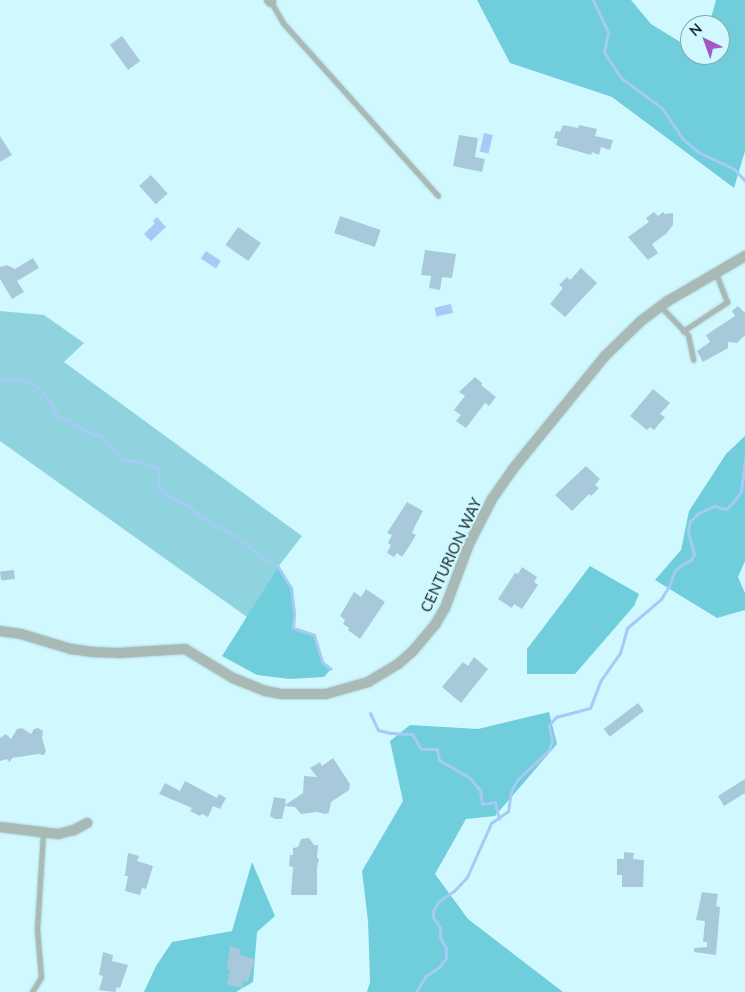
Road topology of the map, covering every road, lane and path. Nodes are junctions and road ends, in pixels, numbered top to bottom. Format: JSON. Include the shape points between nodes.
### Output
{"nodes":[{"id":1,"x":270,"y":1,"type":"edge"},
{"id":2,"x":438,"y":196,"type":"dead end"},
{"id":3,"x":745,"y":256,"type":"edge"},
{"id":4,"x":716,"y":273,"type":"junction"},
{"id":5,"x":660,"y":307,"type":"junction"},
{"id":6,"x":683,"y":331,"type":"junction"},
{"id":7,"x":693,"y":359,"type":"dead end"},
{"id":8,"x":0,"y":631,"type":"edge"},
{"id":9,"x":88,"y":823,"type":"dead end"},
{"id":10,"x":0,"y":827,"type":"edge"},
{"id":11,"x":43,"y":833,"type":"junction"},
{"id":12,"x":32,"y":992,"type":"edge"}],
"edges":[{"from":1,"to":2,"type":"lane","via":[[283,23]]},
{"from":3,"to":4,"type":"street","name":"CENTURION WAY"},
{"from":4,"to":5,"type":"street","name":"CENTURION WAY"},
{"from":4,"to":6,"type":"lane","via":[[727,302]]},
{"from":5,"to":6,"type":"lane"},
{"from":5,"to":8,"type":"street","name":"CENTURION WAY","via":[[606,356],[512,470],[476,529],[445,608],[425,638],[398,664],[368,682],[326,694],[280,694],[233,678],[185,649],[93,652]]},
{"from":6,"to":7,"type":"lane","via":[[688,335]]},
{"from":9,"to":11,"type":"street","via":[[58,834]]},
{"from":10,"to":11,"type":"street"},
{"from":11,"to":12,"type":"lane","via":[[37,929],[41,977]]}]}
